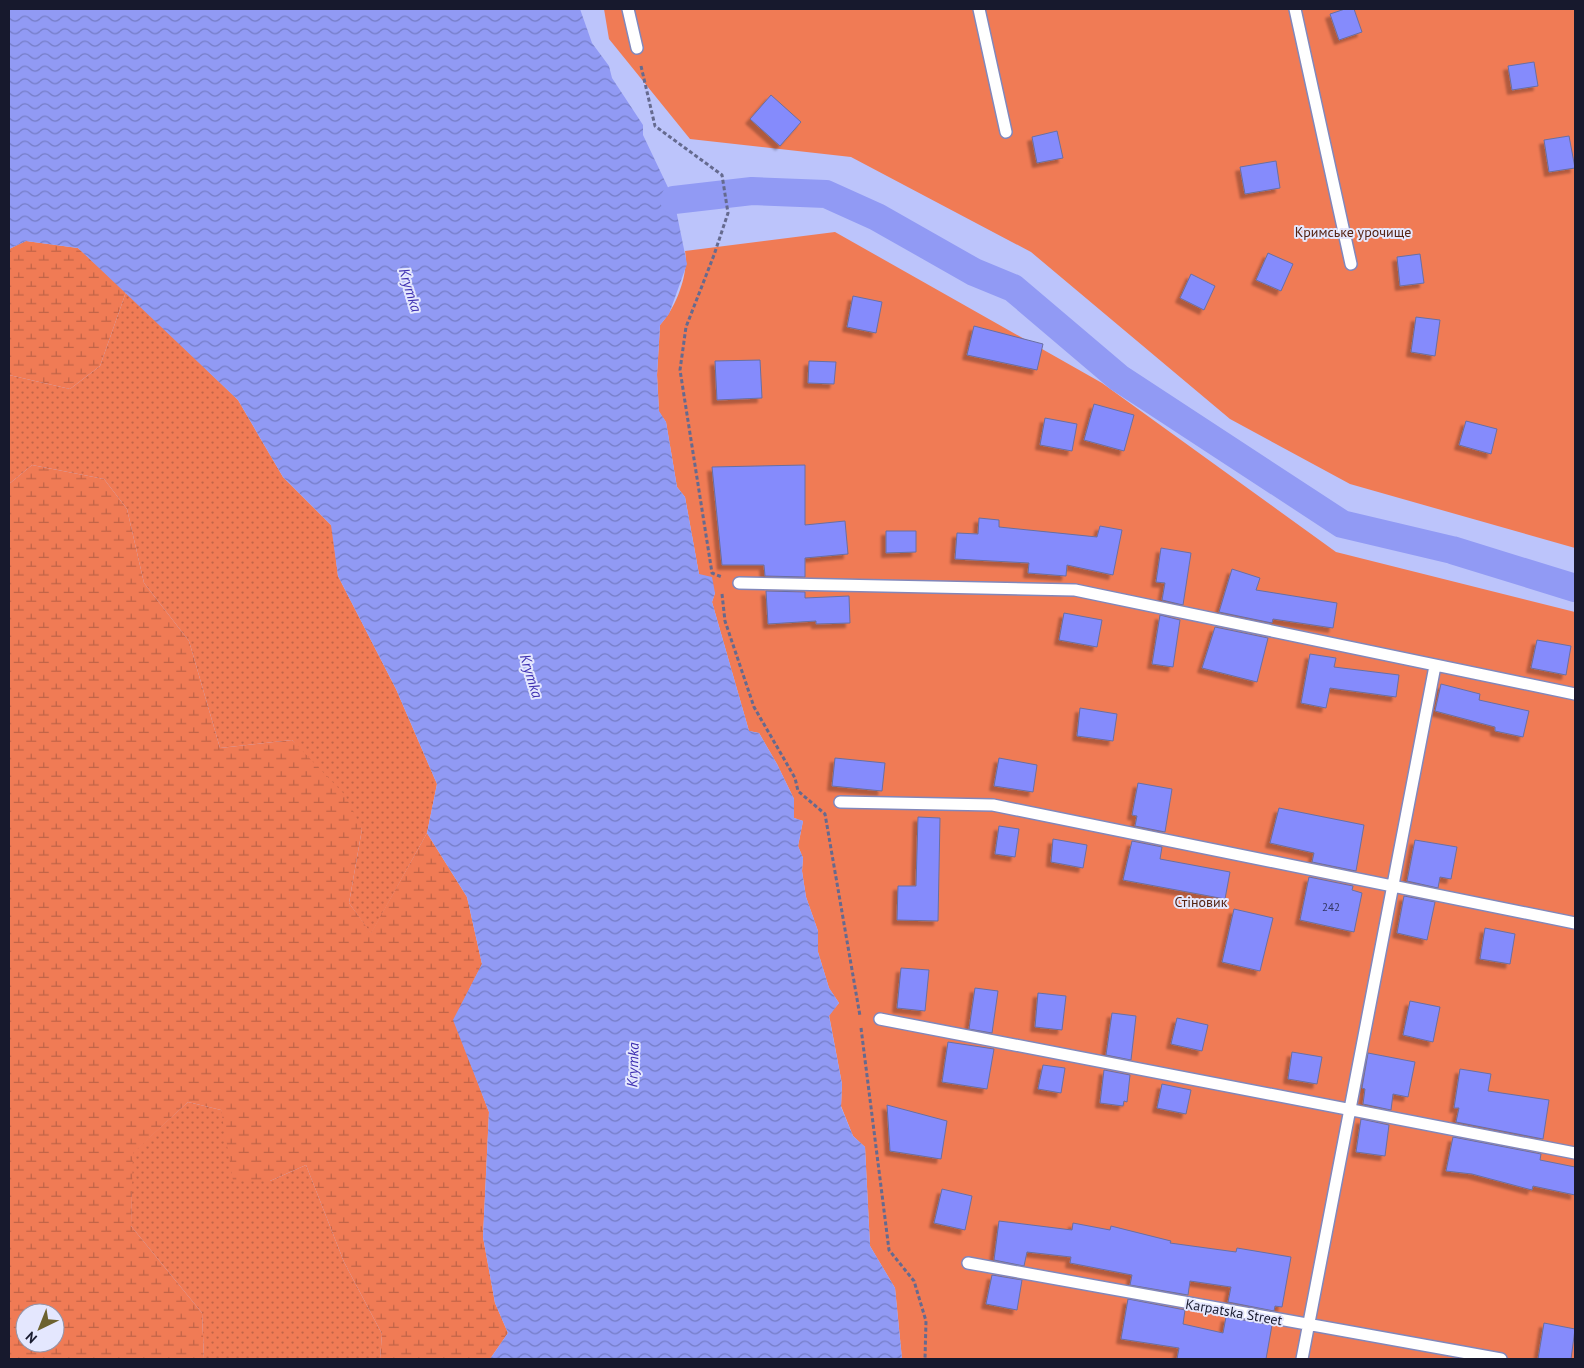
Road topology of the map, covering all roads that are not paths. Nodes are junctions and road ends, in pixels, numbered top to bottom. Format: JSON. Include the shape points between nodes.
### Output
{"nodes":[{"id":1,"x":628,"y":9,"type":"edge"},
{"id":2,"x":979,"y":9,"type":"edge"},
{"id":3,"x":1294,"y":9,"type":"edge"},
{"id":4,"x":637,"y":48,"type":"road end"},
{"id":5,"x":1006,"y":132,"type":"dead end"},
{"id":6,"x":1352,"y":264,"type":"dead end"},
{"id":7,"x":739,"y":583,"type":"road end"},
{"id":8,"x":1435,"y":666,"type":"junction"},
{"id":9,"x":1575,"y":694,"type":"edge"},
{"id":10,"x":840,"y":802,"type":"dead end"},
{"id":11,"x":1391,"y":885,"type":"junction"},
{"id":12,"x":1575,"y":923,"type":"edge"},
{"id":13,"x":880,"y":1018,"type":"dead end"},
{"id":14,"x":1350,"y":1111,"type":"junction"},
{"id":15,"x":1575,"y":1153,"type":"edge"},
{"id":16,"x":968,"y":1263,"type":"dead end"},
{"id":17,"x":1308,"y":1325,"type":"junction"},
{"id":18,"x":1302,"y":1359,"type":"edge"},
{"id":19,"x":1501,"y":1359,"type":"edge"}],
"edges":[{"from":1,"to":4,"type":"lane"},
{"from":2,"to":5,"type":"lane"},
{"from":3,"to":6,"type":"lane"},
{"from":7,"to":8,"type":"lane","via":[[1075,590]]},
{"from":8,"to":9,"type":"lane"},
{"from":8,"to":11,"type":"lane"},
{"from":10,"to":11,"type":"lane","via":[[993,804]]},
{"from":11,"to":12,"type":"lane"},
{"from":11,"to":14,"type":"lane"},
{"from":13,"to":14,"type":"lane"},
{"from":14,"to":15,"type":"lane"},
{"from":14,"to":17,"type":"lane"},
{"from":16,"to":17,"type":"lane","name":"Karpatska Street"},
{"from":17,"to":18,"type":"lane"},
{"from":17,"to":19,"type":"lane","name":"Karpatska Street"}]}
